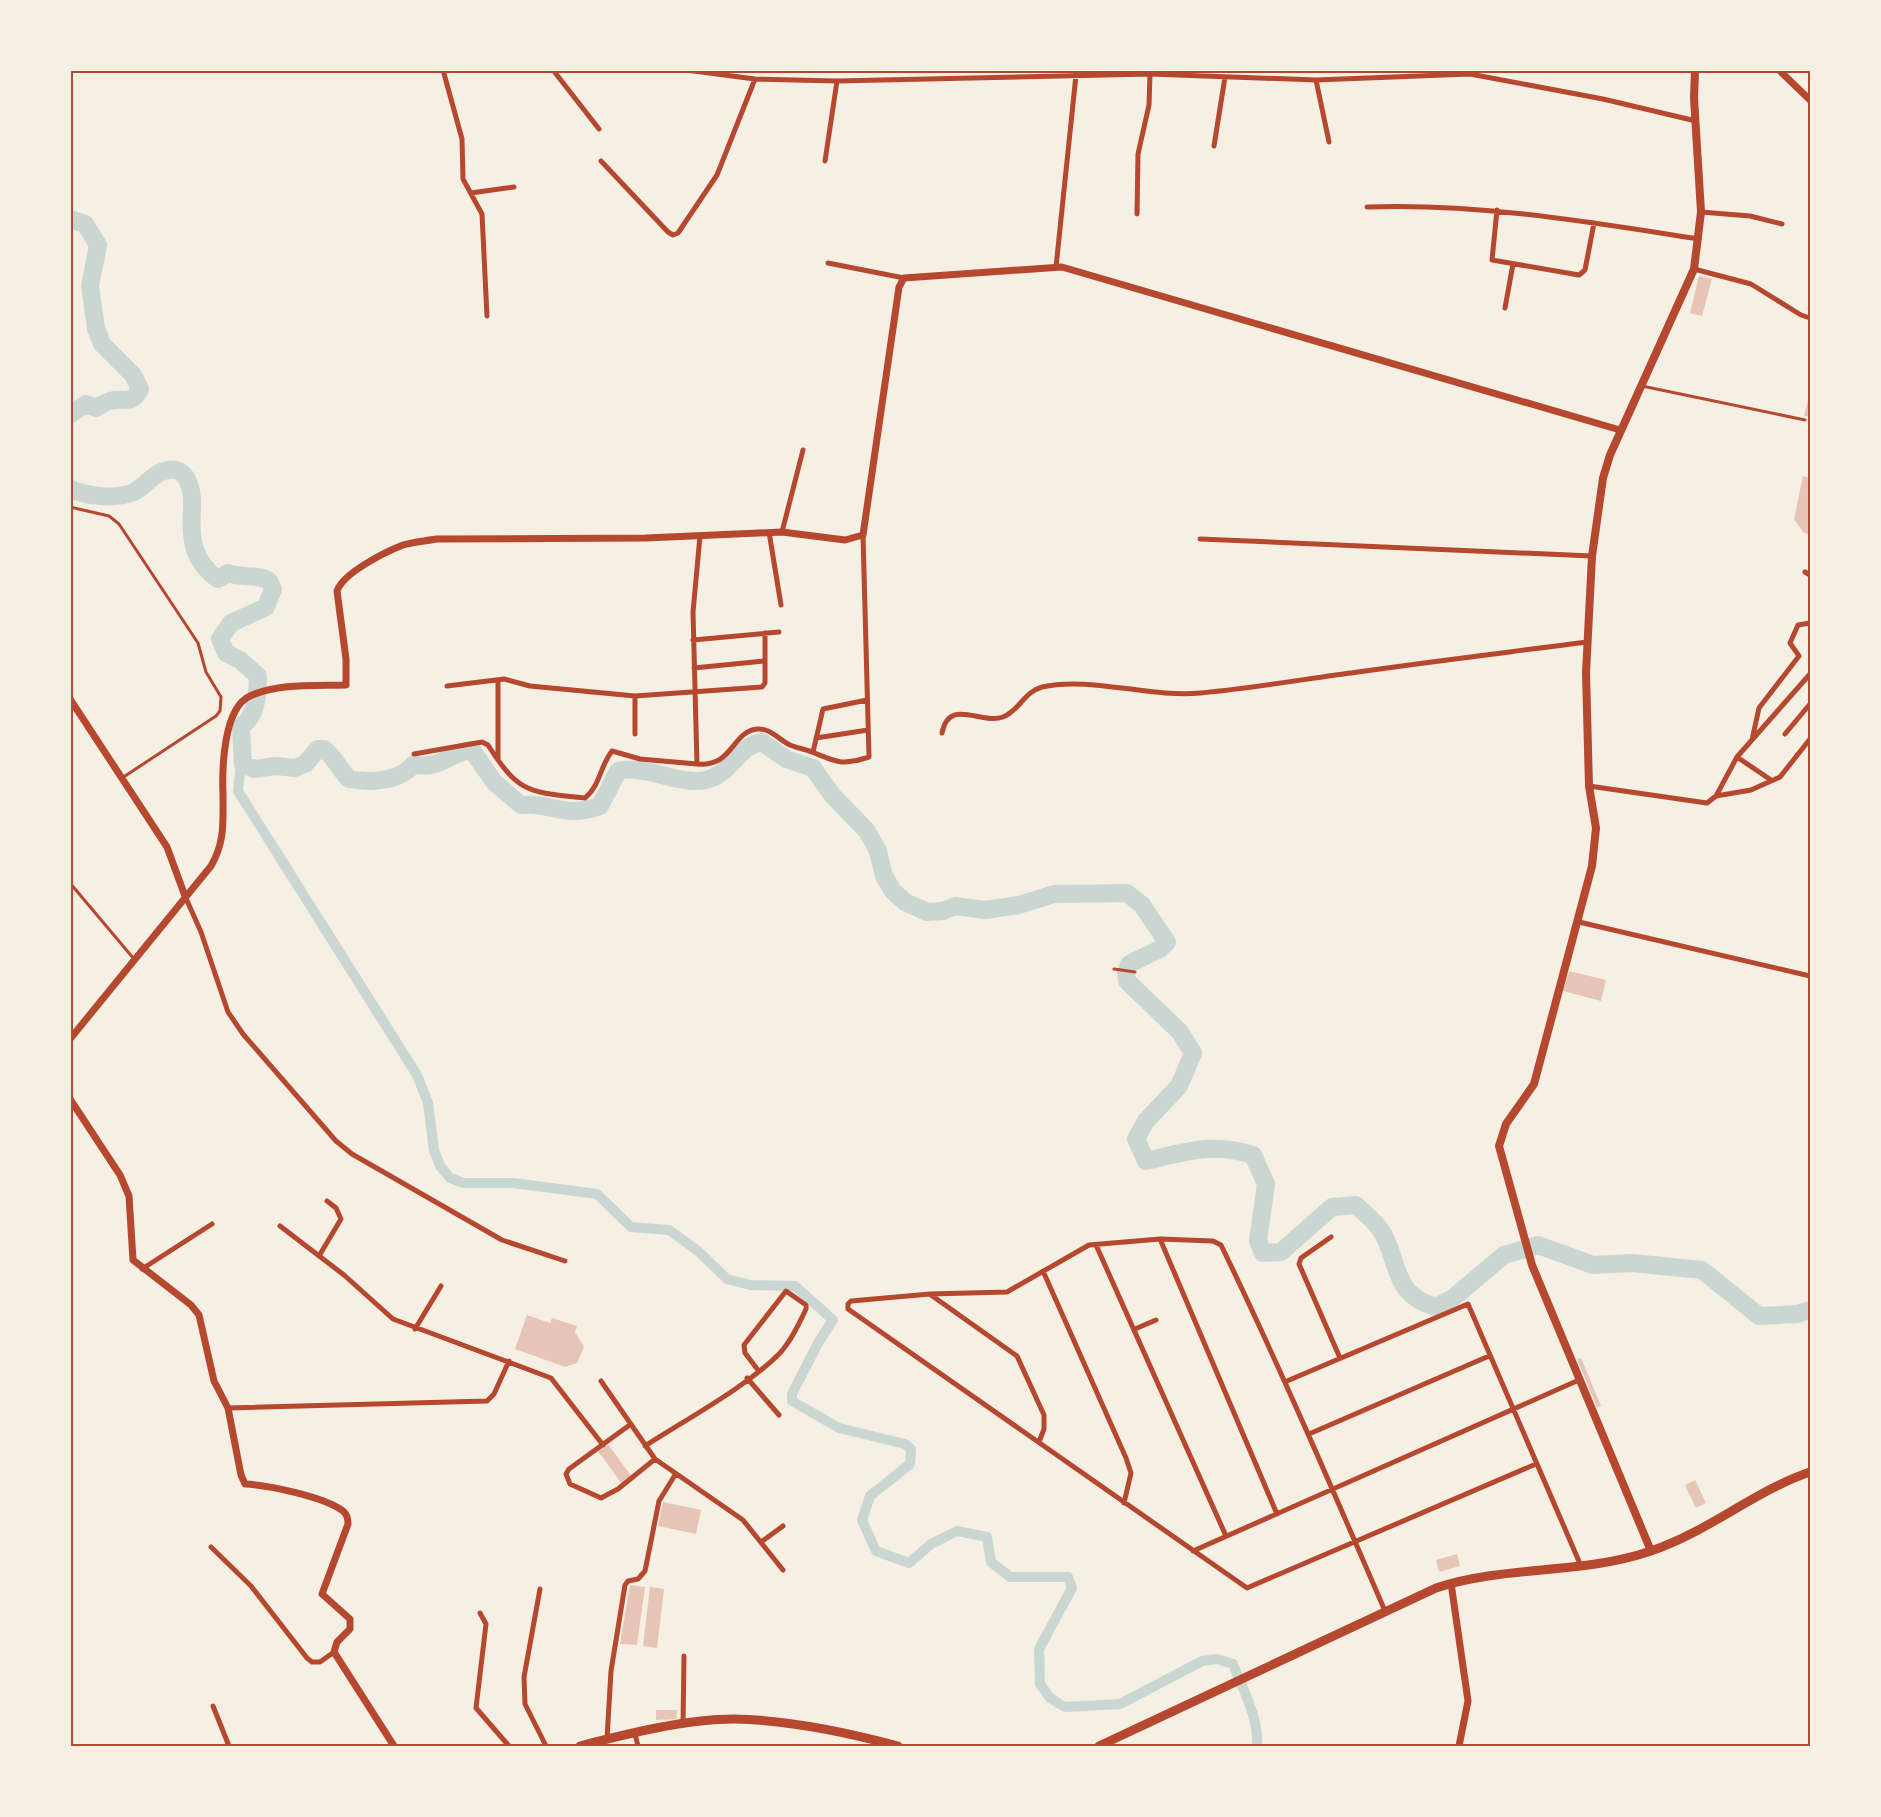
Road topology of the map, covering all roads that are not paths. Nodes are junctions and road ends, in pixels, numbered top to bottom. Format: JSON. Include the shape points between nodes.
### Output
{"nodes":[{"id":1,"x":443,"y":70,"type":"edge"},
{"id":2,"x":553,"y":70,"type":"edge"},
{"id":3,"x":686,"y":70,"type":"edge"},
{"id":4,"x":1695,"y":70,"type":"edge"},
{"id":5,"x":1779,"y":70,"type":"edge"},
{"id":6,"x":1036,"y":73,"type":"edge"},
{"id":7,"x":1150,"y":74,"type":"junction"},
{"id":8,"x":1076,"y":75,"type":"junction"},
{"id":9,"x":1225,"y":77,"type":"junction"},
{"id":10,"x":756,"y":79,"type":"junction"},
{"id":11,"x":1316,"y":80,"type":"junction"},
{"id":12,"x":837,"y":81,"type":"junction"},
{"id":13,"x":1810,"y":100,"type":"edge"},
{"id":14,"x":1696,"y":121,"type":"junction"},
{"id":15,"x":599,"y":129,"type":"dead end"},
{"id":16,"x":1329,"y":142,"type":"dead end"},
{"id":17,"x":1214,"y":146,"type":"dead end"},
{"id":18,"x":601,"y":161,"type":"dead end"},
{"id":19,"x":825,"y":162,"type":"dead end"},
{"id":20,"x":514,"y":187,"type":"dead end"},
{"id":21,"x":471,"y":193,"type":"junction"},
{"id":22,"x":1367,"y":207,"type":"dead end"},
{"id":23,"x":1497,"y":210,"type":"junction"},
{"id":24,"x":1701,"y":213,"type":"junction"},
{"id":25,"x":1137,"y":214,"type":"dead end"},
{"id":26,"x":1594,"y":223,"type":"junction"},
{"id":27,"x":1782,"y":224,"type":"dead end"},
{"id":28,"x":1699,"y":238,"type":"junction"},
{"id":29,"x":828,"y":263,"type":"dead end"},
{"id":30,"x":1513,"y":264,"type":"junction"},
{"id":31,"x":1056,"y":267,"type":"junction"},
{"id":32,"x":1694,"y":269,"type":"junction"},
{"id":33,"x":904,"y":278,"type":"junction"},
{"id":34,"x":1505,"y":308,"type":"dead end"},
{"id":35,"x":487,"y":316,"type":"dead end"},
{"id":36,"x":1810,"y":318,"type":"edge"},
{"id":37,"x":1642,"y":386,"type":"junction"},
{"id":38,"x":1805,"y":420,"type":"dead end"},
{"id":39,"x":1620,"y":430,"type":"junction"},
{"id":40,"x":803,"y":450,"type":"dead end"},
{"id":41,"x":70,"y":507,"type":"edge"},
{"id":42,"x":769,"y":532,"type":"junction"},
{"id":43,"x":782,"y":532,"type":"junction"},
{"id":44,"x":863,"y":535,"type":"junction"},
{"id":45,"x":699,"y":536,"type":"junction"},
{"id":46,"x":1200,"y":539,"type":"dead end"},
{"id":47,"x":1592,"y":556,"type":"junction"},
{"id":48,"x":781,"y":605,"type":"dead end"},
{"id":49,"x":1810,"y":623,"type":"edge"},
{"id":50,"x":779,"y":632,"type":"dead end"},
{"id":51,"x":765,"y":633,"type":"junction"},
{"id":52,"x":693,"y":640,"type":"junction"},
{"id":53,"x":1587,"y":642,"type":"junction"},
{"id":54,"x":765,"y":661,"type":"junction"},
{"id":55,"x":694,"y":668,"type":"junction"},
{"id":56,"x":1810,"y":674,"type":"edge"},
{"id":57,"x":498,"y":680,"type":"junction"},
{"id":58,"x":447,"y":686,"type":"dead end"},
{"id":59,"x":695,"y":692,"type":"junction"},
{"id":60,"x":635,"y":696,"type":"junction"},
{"id":61,"x":71,"y":700,"type":"edge"},
{"id":62,"x":867,"y":700,"type":"junction"},
{"id":63,"x":1810,"y":704,"type":"edge"},
{"id":64,"x":868,"y":730,"type":"junction"},
{"id":65,"x":942,"y":733,"type":"dead end"},
{"id":66,"x":635,"y":734,"type":"dead end"},
{"id":67,"x":1785,"y":734,"type":"dead end"},
{"id":68,"x":816,"y":738,"type":"junction"},
{"id":69,"x":1810,"y":739,"type":"edge"},
{"id":70,"x":1751,"y":741,"type":"junction"},
{"id":71,"x":813,"y":752,"type":"junction"},
{"id":72,"x":414,"y":754,"type":"dead end"},
{"id":73,"x":1737,"y":756,"type":"junction"},
{"id":74,"x":498,"y":761,"type":"junction"},
{"id":75,"x":697,"y":764,"type":"junction"},
{"id":76,"x":122,"y":778,"type":"junction"},
{"id":77,"x":1772,"y":780,"type":"junction"},
{"id":78,"x":1589,"y":786,"type":"junction"},
{"id":79,"x":1716,"y":796,"type":"junction"},
{"id":80,"x":70,"y":883,"type":"edge"},
{"id":81,"x":185,"y":896,"type":"junction"},
{"id":82,"x":1579,"y":922,"type":"junction"},
{"id":83,"x":135,"y":960,"type":"junction"},
{"id":84,"x":1114,"y":969,"type":"dead end"},
{"id":85,"x":1135,"y":972,"type":"dead end"},
{"id":86,"x":1810,"y":976,"type":"edge"},
{"id":87,"x":70,"y":1039,"type":"edge"},
{"id":88,"x":70,"y":1099,"type":"edge"},
{"id":89,"x":327,"y":1201,"type":"dead end"},
{"id":90,"x":212,"y":1224,"type":"dead end"},
{"id":91,"x":280,"y":1226,"type":"dead end"},
{"id":92,"x":1331,"y":1237,"type":"dead end"},
{"id":93,"x":1160,"y":1239,"type":"junction"},
{"id":94,"x":1096,"y":1245,"type":"junction"},
{"id":95,"x":319,"y":1256,"type":"junction"},
{"id":96,"x":566,"y":1261,"type":"dead end"},
{"id":97,"x":142,"y":1269,"type":"junction"},
{"id":98,"x":1043,"y":1271,"type":"junction"},
{"id":99,"x":441,"y":1286,"type":"dead end"},
{"id":100,"x":930,"y":1294,"type":"junction"},
{"id":101,"x":1156,"y":1320,"type":"dead end"},
{"id":102,"x":415,"y":1329,"type":"junction"},
{"id":103,"x":1135,"y":1329,"type":"junction"},
{"id":104,"x":1489,"y":1356,"type":"junction"},
{"id":105,"x":1340,"y":1358,"type":"junction"},
{"id":106,"x":509,"y":1360,"type":"junction"},
{"id":107,"x":758,"y":1370,"type":"junction"},
{"id":108,"x":747,"y":1378,"type":"junction"},
{"id":109,"x":1579,"y":1380,"type":"junction"},
{"id":110,"x":602,"y":1381,"type":"dead end"},
{"id":111,"x":1287,"y":1381,"type":"junction"},
{"id":112,"x":228,"y":1408,"type":"junction"},
{"id":113,"x":1512,"y":1410,"type":"junction"},
{"id":114,"x":779,"y":1415,"type":"dead end"},
{"id":115,"x":631,"y":1424,"type":"junction"},
{"id":116,"x":1310,"y":1434,"type":"junction"},
{"id":117,"x":1039,"y":1442,"type":"junction"},
{"id":118,"x":603,"y":1445,"type":"junction"},
{"id":119,"x":645,"y":1446,"type":"junction"},
{"id":120,"x":655,"y":1459,"type":"junction"},
{"id":121,"x":1536,"y":1464,"type":"junction"},
{"id":122,"x":1810,"y":1472,"type":"edge"},
{"id":123,"x":675,"y":1475,"type":"junction"},
{"id":124,"x":1333,"y":1489,"type":"junction"},
{"id":125,"x":1124,"y":1503,"type":"junction"},
{"id":126,"x":1277,"y":1514,"type":"junction"},
{"id":127,"x":783,"y":1526,"type":"dead end"},
{"id":128,"x":1226,"y":1536,"type":"junction"},
{"id":129,"x":760,"y":1542,"type":"junction"},
{"id":130,"x":1355,"y":1542,"type":"junction"},
{"id":131,"x":211,"y":1548,"type":"dead end"},
{"id":132,"x":1193,"y":1551,"type":"junction"},
{"id":133,"x":1651,"y":1551,"type":"junction"},
{"id":134,"x":1581,"y":1566,"type":"junction"},
{"id":135,"x":783,"y":1570,"type":"dead end"},
{"id":136,"x":1451,"y":1583,"type":"junction"},
{"id":137,"x":540,"y":1589,"type":"dead end"},
{"id":138,"x":1385,"y":1611,"type":"junction"},
{"id":139,"x":480,"y":1613,"type":"dead end"},
{"id":140,"x":334,"y":1652,"type":"junction"},
{"id":141,"x":684,"y":1656,"type":"dead end"},
{"id":142,"x":213,"y":1706,"type":"dead end"},
{"id":143,"x":683,"y":1723,"type":"junction"},
{"id":144,"x":635,"y":1734,"type":"junction"},
{"id":145,"x":608,"y":1740,"type":"junction"},
{"id":146,"x":229,"y":1746,"type":"edge"},
{"id":147,"x":394,"y":1746,"type":"edge"},
{"id":148,"x":509,"y":1746,"type":"edge"},
{"id":149,"x":546,"y":1746,"type":"edge"},
{"id":150,"x":579,"y":1746,"type":"edge"},
{"id":151,"x":638,"y":1746,"type":"edge"},
{"id":152,"x":898,"y":1746,"type":"edge"},
{"id":153,"x":1099,"y":1746,"type":"edge"},
{"id":154,"x":1459,"y":1746,"type":"edge"}],
"edges":[{"from":1,"to":21,"type":"street","via":[[462,139],[463,179]]},
{"from":2,"to":15,"type":"street"},
{"from":3,"to":10,"type":"street"},
{"from":4,"to":14,"type":"main road"},
{"from":5,"to":13,"type":"street"},
{"from":6,"to":8,"type":"street"},
{"from":6,"to":12,"type":"street"},
{"from":7,"to":8,"type":"street"},
{"from":7,"to":9,"type":"street"},
{"from":7,"to":25,"type":"street","via":[[1149,105],[1138,154]]},
{"from":8,"to":31,"type":"street"},
{"from":9,"to":11,"type":"street"},
{"from":9,"to":17,"type":"street"},
{"from":10,"to":12,"type":"street"},
{"from":10,"to":18,"type":"street","via":[[717,175],[678,233],[668,232]]},
{"from":11,"to":14,"type":"street","via":[[1470,74]]},
{"from":11,"to":16,"type":"street"},
{"from":12,"to":19,"type":"street"},
{"from":14,"to":24,"type":"main road"},
{"from":20,"to":21,"type":"street"},
{"from":21,"to":35,"type":"street","via":[[482,214]]},
{"from":22,"to":23,"type":"street"},
{"from":23,"to":26,"type":"street"},
{"from":23,"to":30,"type":"street","via":[[1491,258]]},
{"from":24,"to":27,"type":"street","via":[[1750,216]]},
{"from":24,"to":28,"type":"main road"},
{"from":26,"to":28,"type":"street"},
{"from":26,"to":30,"type":"street","via":[[1583,273]]},
{"from":28,"to":32,"type":"main road"},
{"from":29,"to":33,"type":"street"},
{"from":30,"to":34,"type":"street"},
{"from":31,"to":33,"type":"street"},
{"from":31,"to":39,"type":"street"},
{"from":32,"to":36,"type":"street","via":[[1751,284]]},
{"from":32,"to":37,"type":"main road"},
{"from":33,"to":44,"type":"street","via":[[899,287]]},
{"from":37,"to":38,"type":"lane"},
{"from":37,"to":39,"type":"main road"},
{"from":39,"to":47,"type":"main road","via":[[1603,478]]},
{"from":40,"to":43,"type":"street"},
{"from":41,"to":76,"type":"lane","via":[[115,520],[198,643],[206,672],[221,697],[222,705],[216,716]]},
{"from":42,"to":43,"type":"street"},
{"from":42,"to":45,"type":"street"},
{"from":42,"to":48,"type":"street"},
{"from":43,"to":44,"type":"street","via":[[830,540]]},
{"from":44,"to":62,"type":"street"},
{"from":45,"to":52,"type":"street"},
{"from":45,"to":81,"type":"street","via":[[436,539],[405,545],[339,583],[346,685],[283,687],[241,702],[227,736],[220,850]]},
{"from":46,"to":47,"type":"street"},
{"from":47,"to":53,"type":"main road"},
{"from":49,"to":70,"type":"street","via":[[1798,625],[1790,643],[1799,656],[1760,708]]},
{"from":50,"to":51,"type":"street"},
{"from":51,"to":52,"type":"street"},
{"from":51,"to":54,"type":"street"},
{"from":52,"to":55,"type":"street"},
{"from":53,"to":65,"type":"street","via":[[1198,694],[1067,684],[1041,687],[1002,717],[964,713],[951,716]]},
{"from":53,"to":78,"type":"main road"},
{"from":54,"to":55,"type":"street"},
{"from":54,"to":59,"type":"street","via":[[762,687]]},
{"from":55,"to":59,"type":"street"},
{"from":56,"to":70,"type":"street"},
{"from":57,"to":58,"type":"street"},
{"from":57,"to":60,"type":"street"},
{"from":57,"to":74,"type":"street"},
{"from":59,"to":60,"type":"street"},
{"from":59,"to":75,"type":"street"},
{"from":60,"to":66,"type":"street"},
{"from":61,"to":76,"type":"street"},
{"from":62,"to":64,"type":"street"},
{"from":62,"to":68,"type":"street","via":[[823,709]]},
{"from":63,"to":67,"type":"street"},
{"from":64,"to":68,"type":"street"},
{"from":64,"to":71,"type":"street","via":[[869,758],[842,763]]},
{"from":68,"to":71,"type":"street"},
{"from":69,"to":77,"type":"street","via":[[1780,777]]},
{"from":70,"to":73,"type":"street"},
{"from":71,"to":75,"type":"street","via":[[757,729],[741,737],[721,759],[710,765]]},
{"from":72,"to":74,"type":"street","via":[[482,742]]},
{"from":73,"to":77,"type":"street"},
{"from":73,"to":79,"type":"street"},
{"from":74,"to":75,"type":"street","via":[[525,788],[585,798],[597,785],[612,751],[640,759]]},
{"from":76,"to":81,"type":"street","via":[[167,848]]},
{"from":77,"to":79,"type":"street","via":[[1751,790]]},
{"from":78,"to":79,"type":"street","via":[[1707,803]]},
{"from":78,"to":82,"type":"main road","via":[[1596,828]]},
{"from":80,"to":83,"type":"lane"},
{"from":81,"to":83,"type":"street"},
{"from":81,"to":96,"type":"street","via":[[228,1012],[336,1141],[502,1240]]},
{"from":82,"to":86,"type":"street"},
{"from":82,"to":109,"type":"main road","via":[[1534,1084],[1500,1137],[1500,1156],[1532,1265]]},
{"from":83,"to":87,"type":"street"},
{"from":84,"to":85,"type":"lane"},
{"from":88,"to":97,"type":"street","via":[[124,1186],[132,1214],[130,1252]]},
{"from":89,"to":95,"type":"street","via":[[341,1219]]},
{"from":90,"to":97,"type":"street"},
{"from":91,"to":95,"type":"street"},
{"from":92,"to":105,"type":"street","via":[[1301,1258],[1299,1264]]},
{"from":93,"to":94,"type":"street"},
{"from":93,"to":111,"type":"street","via":[[1213,1240],[1221,1245]]},
{"from":93,"to":126,"type":"street"},
{"from":94,"to":98,"type":"street","via":[[1083,1248]]},
{"from":94,"to":103,"type":"street"},
{"from":95,"to":102,"type":"street","via":[[384,1313]]},
{"from":97,"to":112,"type":"street","via":[[196,1310],[214,1381]]},
{"from":98,"to":100,"type":"street","via":[[1007,1292]]},
{"from":98,"to":125,"type":"street","via":[[1126,1458],[1131,1473]]},
{"from":99,"to":102,"type":"street"},
{"from":100,"to":117,"type":"street","via":[[1017,1356],[1044,1415]]},
{"from":100,"to":117,"type":"street","via":[[851,1300],[848,1309]]},
{"from":101,"to":103,"type":"street"},
{"from":102,"to":106,"type":"street"},
{"from":103,"to":128,"type":"street"},
{"from":104,"to":105,"type":"street","via":[[1468,1304]]},
{"from":104,"to":113,"type":"street"},
{"from":104,"to":116,"type":"street"},
{"from":105,"to":111,"type":"street"},
{"from":106,"to":112,"type":"street","via":[[487,1401]]},
{"from":106,"to":118,"type":"street","via":[[551,1378]]},
{"from":107,"to":107,"type":"street","via":[[780,1352],[806,1309],[786,1291],[744,1345],[745,1353]]},
{"from":107,"to":108,"type":"street"},
{"from":108,"to":114,"type":"street"},
{"from":108,"to":119,"type":"street"},
{"from":109,"to":113,"type":"street"},
{"from":109,"to":133,"type":"main road"},
{"from":110,"to":115,"type":"street"},
{"from":111,"to":116,"type":"street"},
{"from":112,"to":140,"type":"street","via":[[245,1485],[271,1485],[344,1511],[348,1518],[322,1591],[324,1598],[350,1619],[350,1629],[337,1642]]},
{"from":113,"to":121,"type":"street"},
{"from":113,"to":124,"type":"street"},
{"from":115,"to":118,"type":"street"},
{"from":115,"to":119,"type":"street"},
{"from":116,"to":124,"type":"street"},
{"from":117,"to":125,"type":"street"},
{"from":118,"to":120,"type":"street","via":[[566,1474],[570,1484],[601,1498]]},
{"from":119,"to":120,"type":"street"},
{"from":120,"to":123,"type":"street"},
{"from":121,"to":130,"type":"street"},
{"from":121,"to":134,"type":"street"},
{"from":122,"to":133,"type":"main road","via":[[1761,1494],[1698,1532]]},
{"from":123,"to":129,"type":"street","via":[[743,1520]]},
{"from":123,"to":145,"type":"street","via":[[659,1501],[645,1571],[625,1585],[611,1671]]},
{"from":124,"to":126,"type":"street"},
{"from":124,"to":130,"type":"street"},
{"from":125,"to":132,"type":"street"},
{"from":126,"to":128,"type":"street"},
{"from":127,"to":129,"type":"street"},
{"from":128,"to":132,"type":"street"},
{"from":129,"to":135,"type":"street"},
{"from":130,"to":132,"type":"street","via":[[1247,1588]]},
{"from":130,"to":138,"type":"street"},
{"from":131,"to":140,"type":"street","via":[[251,1586],[307,1658],[320,1662]]},
{"from":133,"to":134,"type":"main road"},
{"from":134,"to":136,"type":"main road"},
{"from":136,"to":138,"type":"main road"},
{"from":136,"to":154,"type":"street","via":[[1468,1701]]},
{"from":137,"to":149,"type":"street","via":[[524,1677],[525,1704]]},
{"from":138,"to":153,"type":"main road"},
{"from":139,"to":148,"type":"street","via":[[486,1624],[476,1708]]},
{"from":140,"to":147,"type":"street"},
{"from":141,"to":143,"type":"street"},
{"from":142,"to":146,"type":"street"},
{"from":143,"to":144,"type":"main road"},
{"from":143,"to":152,"type":"main road","via":[[766,1721]]},
{"from":144,"to":145,"type":"main road"},
{"from":144,"to":151,"type":"street"},
{"from":145,"to":150,"type":"main road"}]}
